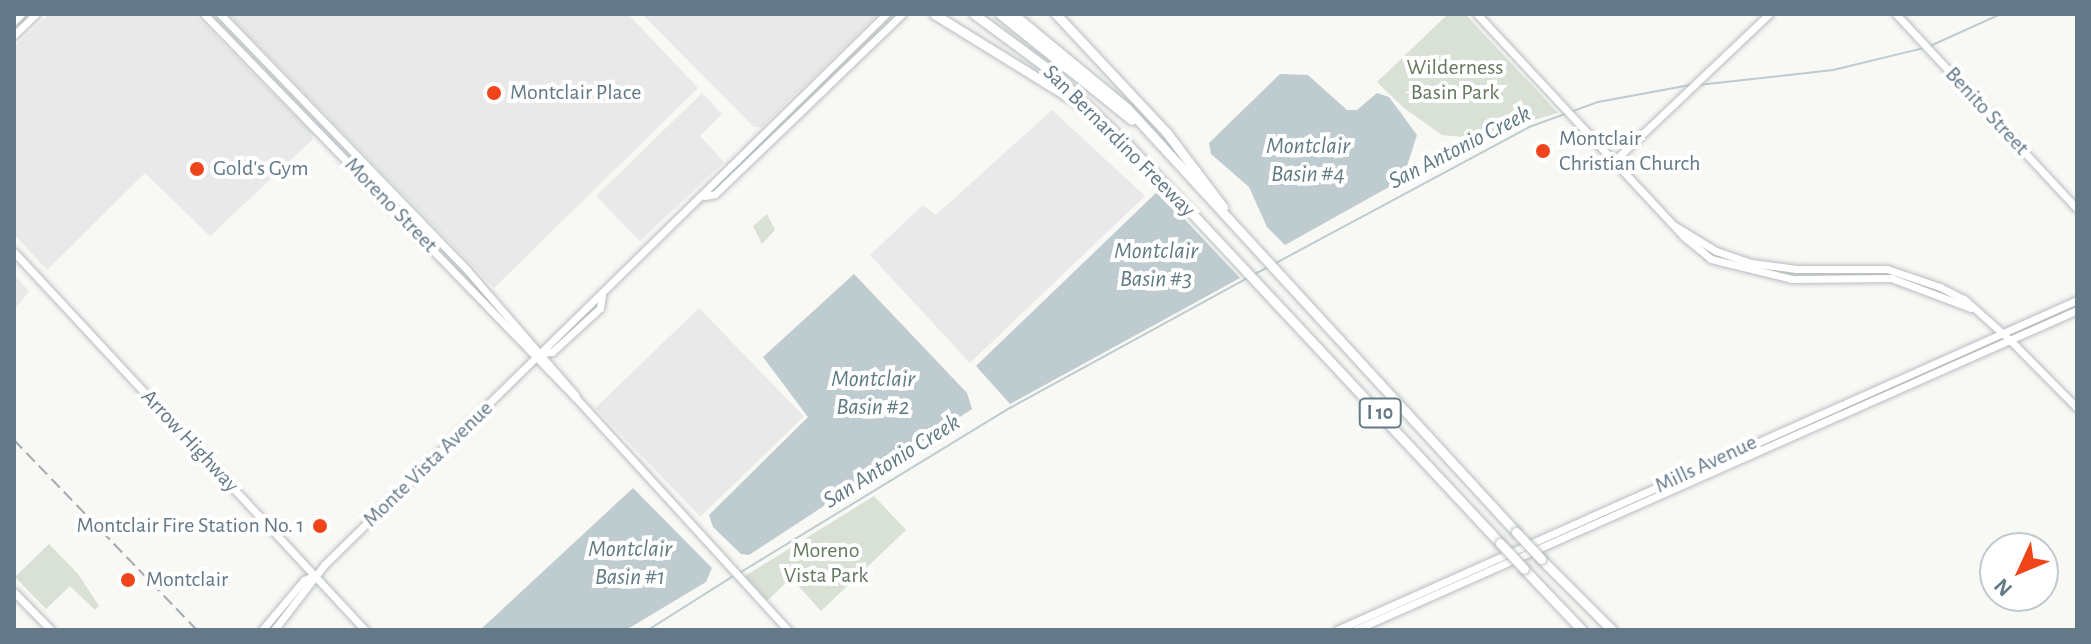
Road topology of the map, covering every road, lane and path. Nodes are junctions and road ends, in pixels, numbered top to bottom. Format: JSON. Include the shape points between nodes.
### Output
{"nodes":[{"id":1,"x":21,"y":14,"type":"edge"},
{"id":2,"x":36,"y":14,"type":"edge"},
{"id":3,"x":204,"y":14,"type":"edge"},
{"id":4,"x":220,"y":14,"type":"edge"},
{"id":5,"x":886,"y":14,"type":"edge"},
{"id":6,"x":902,"y":14,"type":"edge"},
{"id":7,"x":934,"y":14,"type":"edge"},
{"id":8,"x":974,"y":14,"type":"edge"},
{"id":9,"x":1000,"y":14,"type":"edge"},
{"id":10,"x":1013,"y":14,"type":"edge"},
{"id":11,"x":1056,"y":14,"type":"edge"},
{"id":12,"x":1477,"y":14,"type":"edge"},
{"id":13,"x":1769,"y":14,"type":"edge"},
{"id":14,"x":1896,"y":14,"type":"edge"},
{"id":15,"x":14,"y":21,"type":"edge"},
{"id":16,"x":14,"y":35,"type":"edge"},
{"id":17,"x":1093,"y":111,"type":"junction"},
{"id":18,"x":1149,"y":131,"type":"junction"},
{"id":19,"x":1614,"y":161,"type":"junction"},
{"id":20,"x":705,"y":196,"type":"junction"},
{"id":21,"x":2077,"y":209,"type":"edge"},
{"id":22,"x":1232,"y":225,"type":"junction"},
{"id":23,"x":14,"y":252,"type":"edge"},
{"id":24,"x":602,"y":296,"type":"junction"},
{"id":25,"x":2077,"y":300,"type":"edge"},
{"id":26,"x":2077,"y":310,"type":"edge"},
{"id":27,"x":2003,"y":333,"type":"junction"},
{"id":28,"x":2010,"y":340,"type":"junction"},
{"id":29,"x":539,"y":356,"type":"junction"},
{"id":30,"x":2077,"y":408,"type":"edge"},
{"id":31,"x":315,"y":575,"type":"junction"},
{"id":32,"x":14,"y":592,"type":"edge"},
{"id":33,"x":51,"y":630,"type":"edge"},
{"id":34,"x":262,"y":630,"type":"edge"},
{"id":35,"x":274,"y":630,"type":"edge"},
{"id":36,"x":365,"y":630,"type":"edge"},
{"id":37,"x":788,"y":630,"type":"edge"},
{"id":38,"x":1337,"y":630,"type":"edge"},
{"id":39,"x":1355,"y":630,"type":"edge"},
{"id":40,"x":1582,"y":630,"type":"edge"},
{"id":41,"x":1612,"y":630,"type":"edge"}],
"edges":[{"from":1,"to":15,"type":"main road"},
{"from":2,"to":16,"type":"main road"},
{"from":3,"to":29,"type":"main road","name":"Moreno Street"},
{"from":4,"to":29,"type":"main road","name":"Moreno Street"},
{"from":5,"to":20,"type":"main road","name":"Monte Vista Avenue","via":[[708,186]]},
{"from":6,"to":20,"type":"main road","name":"Monte Vista Avenue","via":[[715,194]]},
{"from":7,"to":17,"type":"highway"},
{"from":8,"to":17,"type":"highway","name":"San Bernardino Freeway","number":"I 10","via":[[1051,71]]},
{"from":9,"to":18,"type":"highway"},
{"from":10,"to":18,"type":"highway","name":"San Bernardino Freeway","number":"I 10"},
{"from":11,"to":22,"type":"highway","via":[[1167,133]]},
{"from":12,"to":19,"type":"main road"},
{"from":13,"to":19,"type":"main road"},
{"from":14,"to":21,"type":"main road","name":"Benito Street"},
{"from":17,"to":40,"type":"highway","name":"San Bernardino Freeway","number":"I 10","bridge":true},
{"from":18,"to":22,"type":"highway","name":"San Bernardino Freeway","number":"I 10"},
{"from":19,"to":27,"type":"main road","via":[[1673,225],[1716,251],[1751,263],[1797,269],[1887,269],[1940,287]]},
{"from":20,"to":24,"type":"main road","name":"Monte Vista Avenue"},
{"from":22,"to":41,"type":"highway","name":"San Bernardino Freeway","number":"I 10","bridge":true},
{"from":23,"to":31,"type":"main road","name":"Arrow Highway"},
{"from":24,"to":29,"type":"main road","name":"Monte Vista Avenue","via":[[591,298]]},
{"from":24,"to":29,"type":"main road","name":"Monte Vista Avenue","via":[[600,308],[552,352]]},
{"from":25,"to":27,"type":"main road","name":"Mills Avenue"},
{"from":26,"to":28,"type":"main road","name":"Mills Avenue"},
{"from":27,"to":28,"type":"main road"},
{"from":27,"to":38,"type":"main road","name":"Mills Avenue"},
{"from":28,"to":30,"type":"main road"},
{"from":28,"to":39,"type":"main road","name":"Mills Avenue"},
{"from":29,"to":31,"type":"main road","name":"Monte Vista Avenue"},
{"from":29,"to":37,"type":"main road","name":"Moreno Street"},
{"from":31,"to":34,"type":"main road","name":"Monte Vista Avenue","via":[[304,580]]},
{"from":31,"to":35,"type":"main road","name":"Monte Vista Avenue"},
{"from":31,"to":36,"type":"main road","name":"Arrow Highway"},
{"from":32,"to":33,"type":"main road"}]}
